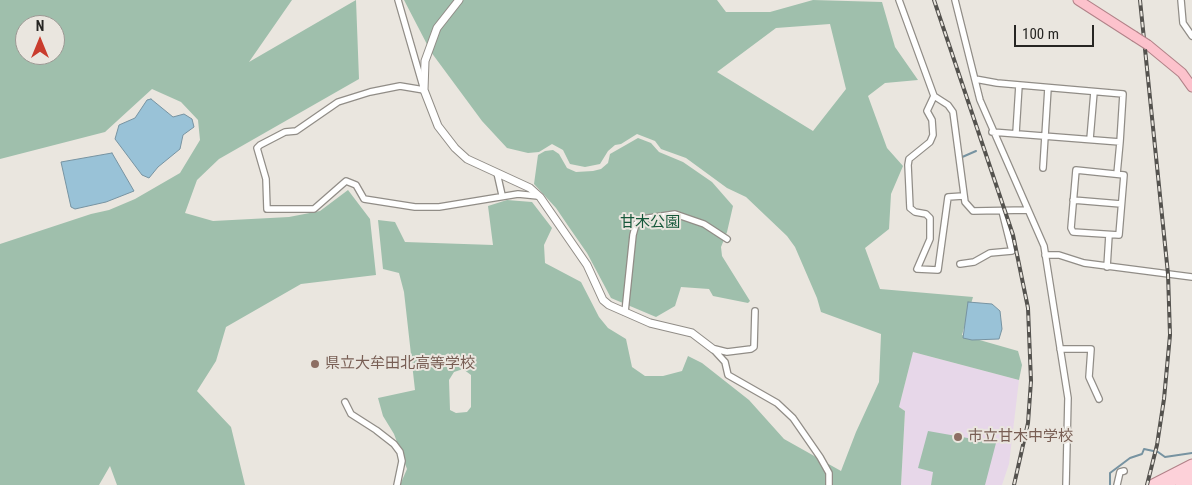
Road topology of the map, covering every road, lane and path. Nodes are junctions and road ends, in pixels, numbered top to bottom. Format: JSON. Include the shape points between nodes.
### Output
{"nodes":[{"id":1,"x":398,"y":0,"type":"edge"},
{"id":2,"x":459,"y":0,"type":"edge"},
{"id":3,"x":899,"y":0,"type":"edge"},
{"id":4,"x":955,"y":0,"type":"edge"},
{"id":5,"x":1078,"y":0,"type":"edge"},
{"id":6,"x":1181,"y":0,"type":"edge"},
{"id":7,"x":1192,"y":36,"type":"edge"},
{"id":8,"x":1189,"y":75,"type":"edge"},
{"id":9,"x":976,"y":79,"type":"junction"},
{"id":10,"x":1019,"y":85,"type":"junction"},
{"id":11,"x":1192,"y":87,"type":"edge"},
{"id":12,"x":1048,"y":88,"type":"junction"},
{"id":13,"x":424,"y":90,"type":"junction"},
{"id":14,"x":1094,"y":92,"type":"junction"},
{"id":15,"x":934,"y":96,"type":"junction"},
{"id":16,"x":992,"y":132,"type":"junction"},
{"id":17,"x":1016,"y":134,"type":"junction"},
{"id":18,"x":1045,"y":136,"type":"junction"},
{"id":19,"x":1090,"y":140,"type":"junction"},
{"id":20,"x":1120,"y":142,"type":"junction"},
{"id":21,"x":1043,"y":168,"type":"dead end"},
{"id":22,"x":498,"y":173,"type":"junction"},
{"id":23,"x":1117,"y":174,"type":"junction"},
{"id":24,"x":502,"y":195,"type":"junction"},
{"id":25,"x":538,"y":196,"type":"junction"},
{"id":26,"x":964,"y":196,"type":"junction"},
{"id":27,"x":1073,"y":200,"type":"junction"},
{"id":28,"x":1121,"y":204,"type":"junction"},
{"id":29,"x":1028,"y":210,"type":"junction"},
{"id":30,"x":1002,"y":211,"type":"junction"},
{"id":31,"x":1109,"y":235,"type":"junction"},
{"id":32,"x":727,"y":240,"type":"dead end"},
{"id":33,"x":1045,"y":255,"type":"junction"},
{"id":34,"x":960,"y":264,"type":"dead end"},
{"id":35,"x":1107,"y":266,"type":"junction"},
{"id":36,"x":1192,"y":277,"type":"edge"},
{"id":37,"x":755,"y":311,"type":"dead end"},
{"id":38,"x":625,"y":312,"type":"junction"},
{"id":39,"x":713,"y":349,"type":"junction"},
{"id":40,"x":1060,"y":349,"type":"junction"},
{"id":41,"x":1099,"y":399,"type":"dead end"},
{"id":42,"x":345,"y":402,"type":"dead end"},
{"id":43,"x":1192,"y":464,"type":"edge"},
{"id":44,"x":1124,"y":470,"type":"dead end"},
{"id":45,"x":1192,"y":473,"type":"edge"},
{"id":46,"x":1192,"y":480,"type":"edge"},
{"id":47,"x":397,"y":485,"type":"edge"},
{"id":48,"x":829,"y":485,"type":"edge"},
{"id":49,"x":1066,"y":485,"type":"edge"},
{"id":50,"x":1117,"y":485,"type":"edge"},
{"id":51,"x":1151,"y":485,"type":"edge"},
{"id":52,"x":1164,"y":485,"type":"edge"},
{"id":53,"x":1180,"y":485,"type":"edge"}],
"edges":[{"from":1,"to":13,"type":"street"},
{"from":2,"to":13,"type":"street","via":[[435,34],[425,62]]},
{"from":3,"to":15,"type":"street"},
{"from":4,"to":9,"type":"street"},
{"from":5,"to":8,"type":"highway","bridge":true},
{"from":6,"to":7,"type":"street","via":[[1183,23]]},
{"from":8,"to":11,"type":"highway"},
{"from":9,"to":10,"type":"street"},
{"from":9,"to":16,"type":"street"},
{"from":10,"to":12,"type":"street"},
{"from":10,"to":17,"type":"street"},
{"from":12,"to":14,"type":"street"},
{"from":12,"to":18,"type":"street"},
{"from":13,"to":22,"type":"street","via":[[438,126],[455,148],[467,160]]},
{"from":13,"to":24,"type":"street","via":[[400,86],[338,102],[296,131],[285,132],[260,145],[257,148],[266,179],[267,209],[314,209],[346,181],[356,185],[364,199],[414,207],[439,207]]},
{"from":14,"to":19,"type":"street"},
{"from":14,"to":20,"type":"street","via":[[1123,94]]},
{"from":15,"to":26,"type":"street","via":[[953,112]]},
{"from":15,"to":26,"type":"street","via":[[927,112],[932,120],[933,135],[930,142],[909,159],[908,165],[910,208],[930,218],[930,239],[917,269],[938,270],[948,197]]},
{"from":16,"to":17,"type":"street"},
{"from":16,"to":29,"type":"street"},
{"from":17,"to":18,"type":"street"},
{"from":18,"to":19,"type":"street"},
{"from":18,"to":21,"type":"street"},
{"from":19,"to":20,"type":"street"},
{"from":20,"to":23,"type":"street"},
{"from":22,"to":24,"type":"street"},
{"from":22,"to":25,"type":"street","via":[[530,188]]},
{"from":23,"to":27,"type":"street","via":[[1076,170]]},
{"from":23,"to":28,"type":"street","via":[[1124,175]]},
{"from":24,"to":25,"type":"street"},
{"from":25,"to":38,"type":"street","via":[[587,265],[603,300]]},
{"from":26,"to":30,"type":"street","via":[[973,211]]},
{"from":27,"to":28,"type":"street"},
{"from":27,"to":31,"type":"street","via":[[1070,228],[1073,232]]},
{"from":28,"to":31,"type":"street","via":[[1119,236]]},
{"from":29,"to":30,"type":"street"},
{"from":29,"to":33,"type":"street"},
{"from":30,"to":34,"type":"street","via":[[1012,251],[990,253],[974,262]]},
{"from":31,"to":35,"type":"street"},
{"from":32,"to":38,"type":"street","via":[[704,224],[675,214],[642,219],[636,224],[633,235]]},
{"from":33,"to":35,"type":"street","via":[[1059,254],[1084,263]]},
{"from":33,"to":40,"type":"street"},
{"from":35,"to":36,"type":"street"},
{"from":37,"to":39,"type":"street","via":[[754,347],[727,352]]},
{"from":38,"to":39,"type":"street","via":[[650,323],[692,333]]},
{"from":39,"to":48,"type":"street","via":[[725,362],[728,375],[777,403],[793,418],[829,473]]},
{"from":40,"to":41,"type":"street","via":[[1091,349],[1089,377]]},
{"from":40,"to":49,"type":"street","via":[[1069,414]]},
{"from":42,"to":47,"type":"street","via":[[351,414],[376,430],[400,452],[402,461]]},
{"from":43,"to":51,"type":"main road"},
{"from":44,"to":50,"type":"street","via":[[1120,472]]},
{"from":45,"to":52,"type":"main road"},
{"from":46,"to":53,"type":"main road"}]}
